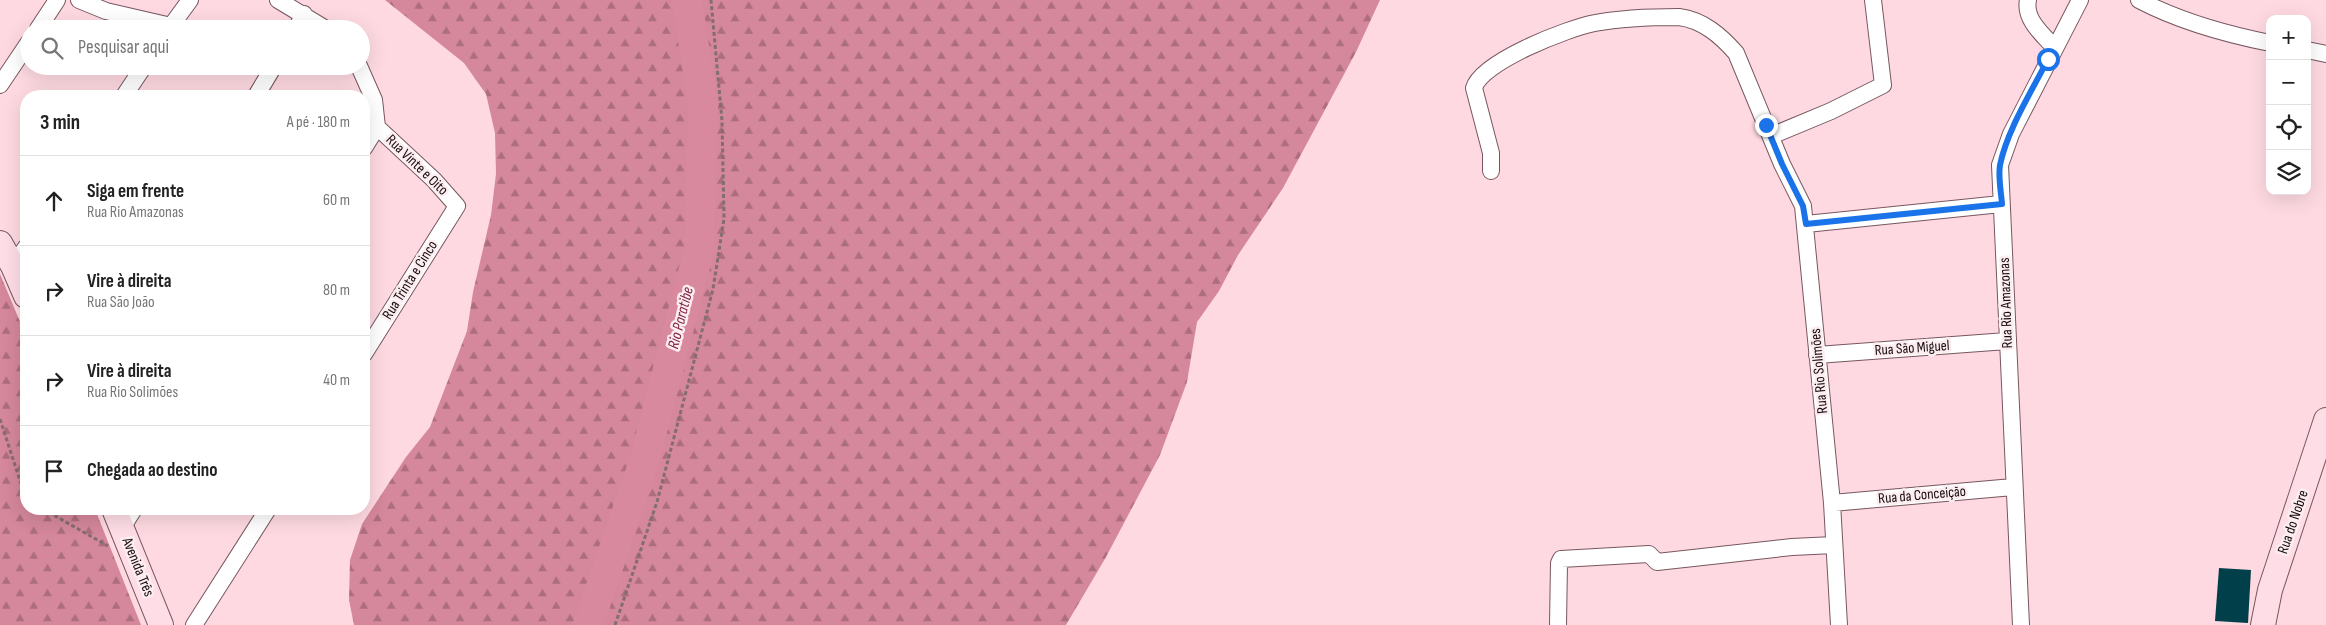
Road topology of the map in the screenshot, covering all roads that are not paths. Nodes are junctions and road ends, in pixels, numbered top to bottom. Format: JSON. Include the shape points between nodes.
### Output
{"nodes":[{"id":1,"x":57,"y":0,"type":"edge"},
{"id":2,"x":79,"y":0,"type":"edge"},
{"id":3,"x":190,"y":0,"type":"edge"},
{"id":4,"x":278,"y":0,"type":"edge"},
{"id":5,"x":1873,"y":0,"type":"edge"},
{"id":6,"x":2028,"y":0,"type":"edge"},
{"id":7,"x":2080,"y":0,"type":"edge"},
{"id":8,"x":2139,"y":0,"type":"edge"},
{"id":9,"x":304,"y":14,"type":"junction"},
{"id":10,"x":44,"y":20,"type":"edge"},
{"id":11,"x":142,"y":20,"type":"edge"},
{"id":12,"x":175,"y":20,"type":"edge"},
{"id":13,"x":301,"y":20,"type":"edge"},
{"id":14,"x":313,"y":20,"type":"edge"},
{"id":15,"x":2266,"y":42,"type":"edge"},
{"id":16,"x":2054,"y":47,"type":"junction"},
{"id":17,"x":2311,"y":51,"type":"edge"},
{"id":18,"x":2326,"y":54,"type":"edge"},
{"id":19,"x":20,"y":55,"type":"edge"},
{"id":20,"x":138,"y":75,"type":"edge"},
{"id":21,"x":269,"y":75,"type":"edge"},
{"id":22,"x":364,"y":75,"type":"edge"},
{"id":23,"x":0,"y":85,"type":"edge"},
{"id":24,"x":128,"y":90,"type":"edge"},
{"id":25,"x":260,"y":90,"type":"edge"},
{"id":26,"x":370,"y":90,"type":"edge"},
{"id":27,"x":370,"y":90,"type":"edge"},
{"id":28,"x":377,"y":127,"type":"junction"},
{"id":29,"x":1769,"y":131,"type":"junction"},
{"id":30,"x":370,"y":138,"type":"edge"},
{"id":31,"x":1491,"y":171,"type":"dead end"},
{"id":32,"x":2002,"y":204,"type":"junction"},
{"id":33,"x":457,"y":206,"type":"joint"},
{"id":34,"x":1806,"y":224,"type":"junction"},
{"id":35,"x":0,"y":243,"type":"edge"},
{"id":36,"x":20,"y":255,"type":"edge"},
{"id":37,"x":13,"y":266,"type":"junction"},
{"id":38,"x":20,"y":282,"type":"edge"},
{"id":39,"x":2007,"y":341,"type":"junction"},
{"id":40,"x":370,"y":344,"type":"edge"},
{"id":41,"x":1817,"y":355,"type":"junction"},
{"id":42,"x":2326,"y":420,"type":"edge"},
{"id":43,"x":2322,"y":451,"type":"edge"},
{"id":44,"x":2013,"y":487,"type":"junction"},
{"id":45,"x":1832,"y":503,"type":"junction"},
{"id":46,"x":123,"y":515,"type":"edge"},
{"id":47,"x":264,"y":515,"type":"edge"},
{"id":48,"x":1834,"y":545,"type":"junction"},
{"id":49,"x":161,"y":625,"type":"edge"},
{"id":50,"x":194,"y":625,"type":"edge"},
{"id":51,"x":1558,"y":625,"type":"edge"},
{"id":52,"x":1839,"y":625,"type":"edge"},
{"id":53,"x":2020,"y":625,"type":"edge"},
{"id":54,"x":2263,"y":625,"type":"edge"}],
"edges":[{"from":1,"to":10,"type":"street"},
{"from":2,"to":11,"type":"street"},
{"from":3,"to":12,"type":"street"},
{"from":4,"to":9,"type":"street"},
{"from":5,"to":29,"type":"street","via":[[1883,84],[1831,112]]},
{"from":6,"to":16,"type":"street","via":[[2030,20]]},
{"from":7,"to":16,"type":"street","name":"Rua Rio Amazonas"},
{"from":8,"to":15,"type":"street","via":[[2164,13]]},
{"from":9,"to":13,"type":"street"},
{"from":9,"to":14,"type":"street"},
{"from":16,"to":32,"type":"street","name":"Rua Rio Amazonas","via":[[2010,134],[2003,155],[2000,176]]},
{"from":17,"to":18,"type":"street"},
{"from":19,"to":23,"type":"street"},
{"from":20,"to":24,"type":"street"},
{"from":21,"to":25,"type":"street"},
{"from":22,"to":27,"type":"street","name":"Rua Vinte e Oito"},
{"from":26,"to":28,"type":"street","name":"Rua Vinte e Oito"},
{"from":28,"to":30,"type":"street"},
{"from":28,"to":33,"type":"street","name":"Rua Vinte e Oito"},
{"from":29,"to":31,"type":"street","name":"Rua Rio Solimões","via":[[1739,58],[1726,42],[1702,24],[1689,18],[1668,17],[1595,23],[1525,48],[1477,79],[1474,96],[1491,154]]},
{"from":29,"to":34,"type":"street","name":"Rua Rio Solimões","via":[[1803,206]]},
{"from":32,"to":34,"type":"street"},
{"from":32,"to":39,"type":"street","name":"Rua Rio Amazonas"},
{"from":33,"to":40,"type":"street","name":"Rua Trinta e Cinco"},
{"from":34,"to":41,"type":"street","name":"Rua Rio Solimões"},
{"from":35,"to":37,"type":"main road"},
{"from":36,"to":37,"type":"street"},
{"from":37,"to":38,"type":"main road"},
{"from":39,"to":41,"type":"street","name":"Rua São Miguel"},
{"from":39,"to":44,"type":"street","name":"Rua Rio Amazonas"},
{"from":41,"to":45,"type":"street","name":"Rua Rio Solimões"},
{"from":42,"to":43,"type":"main road","name":"Rua do Nobre"},
{"from":43,"to":54,"type":"main road","name":"Rua do Nobre","via":[[2270,590]]},
{"from":44,"to":45,"type":"street","name":"Rua da Conceição"},
{"from":44,"to":53,"type":"street","name":"Rua Rio Amazonas"},
{"from":45,"to":48,"type":"street","name":"Rua Rio Solimões"},
{"from":46,"to":49,"type":"main road","name":"Avenida Três","via":[[135,561]]},
{"from":47,"to":50,"type":"street"},
{"from":48,"to":51,"type":"street","via":[[1657,562],[1649,554],[1561,559]]},
{"from":48,"to":52,"type":"street","name":"Rua Rio Solimões"}]}
